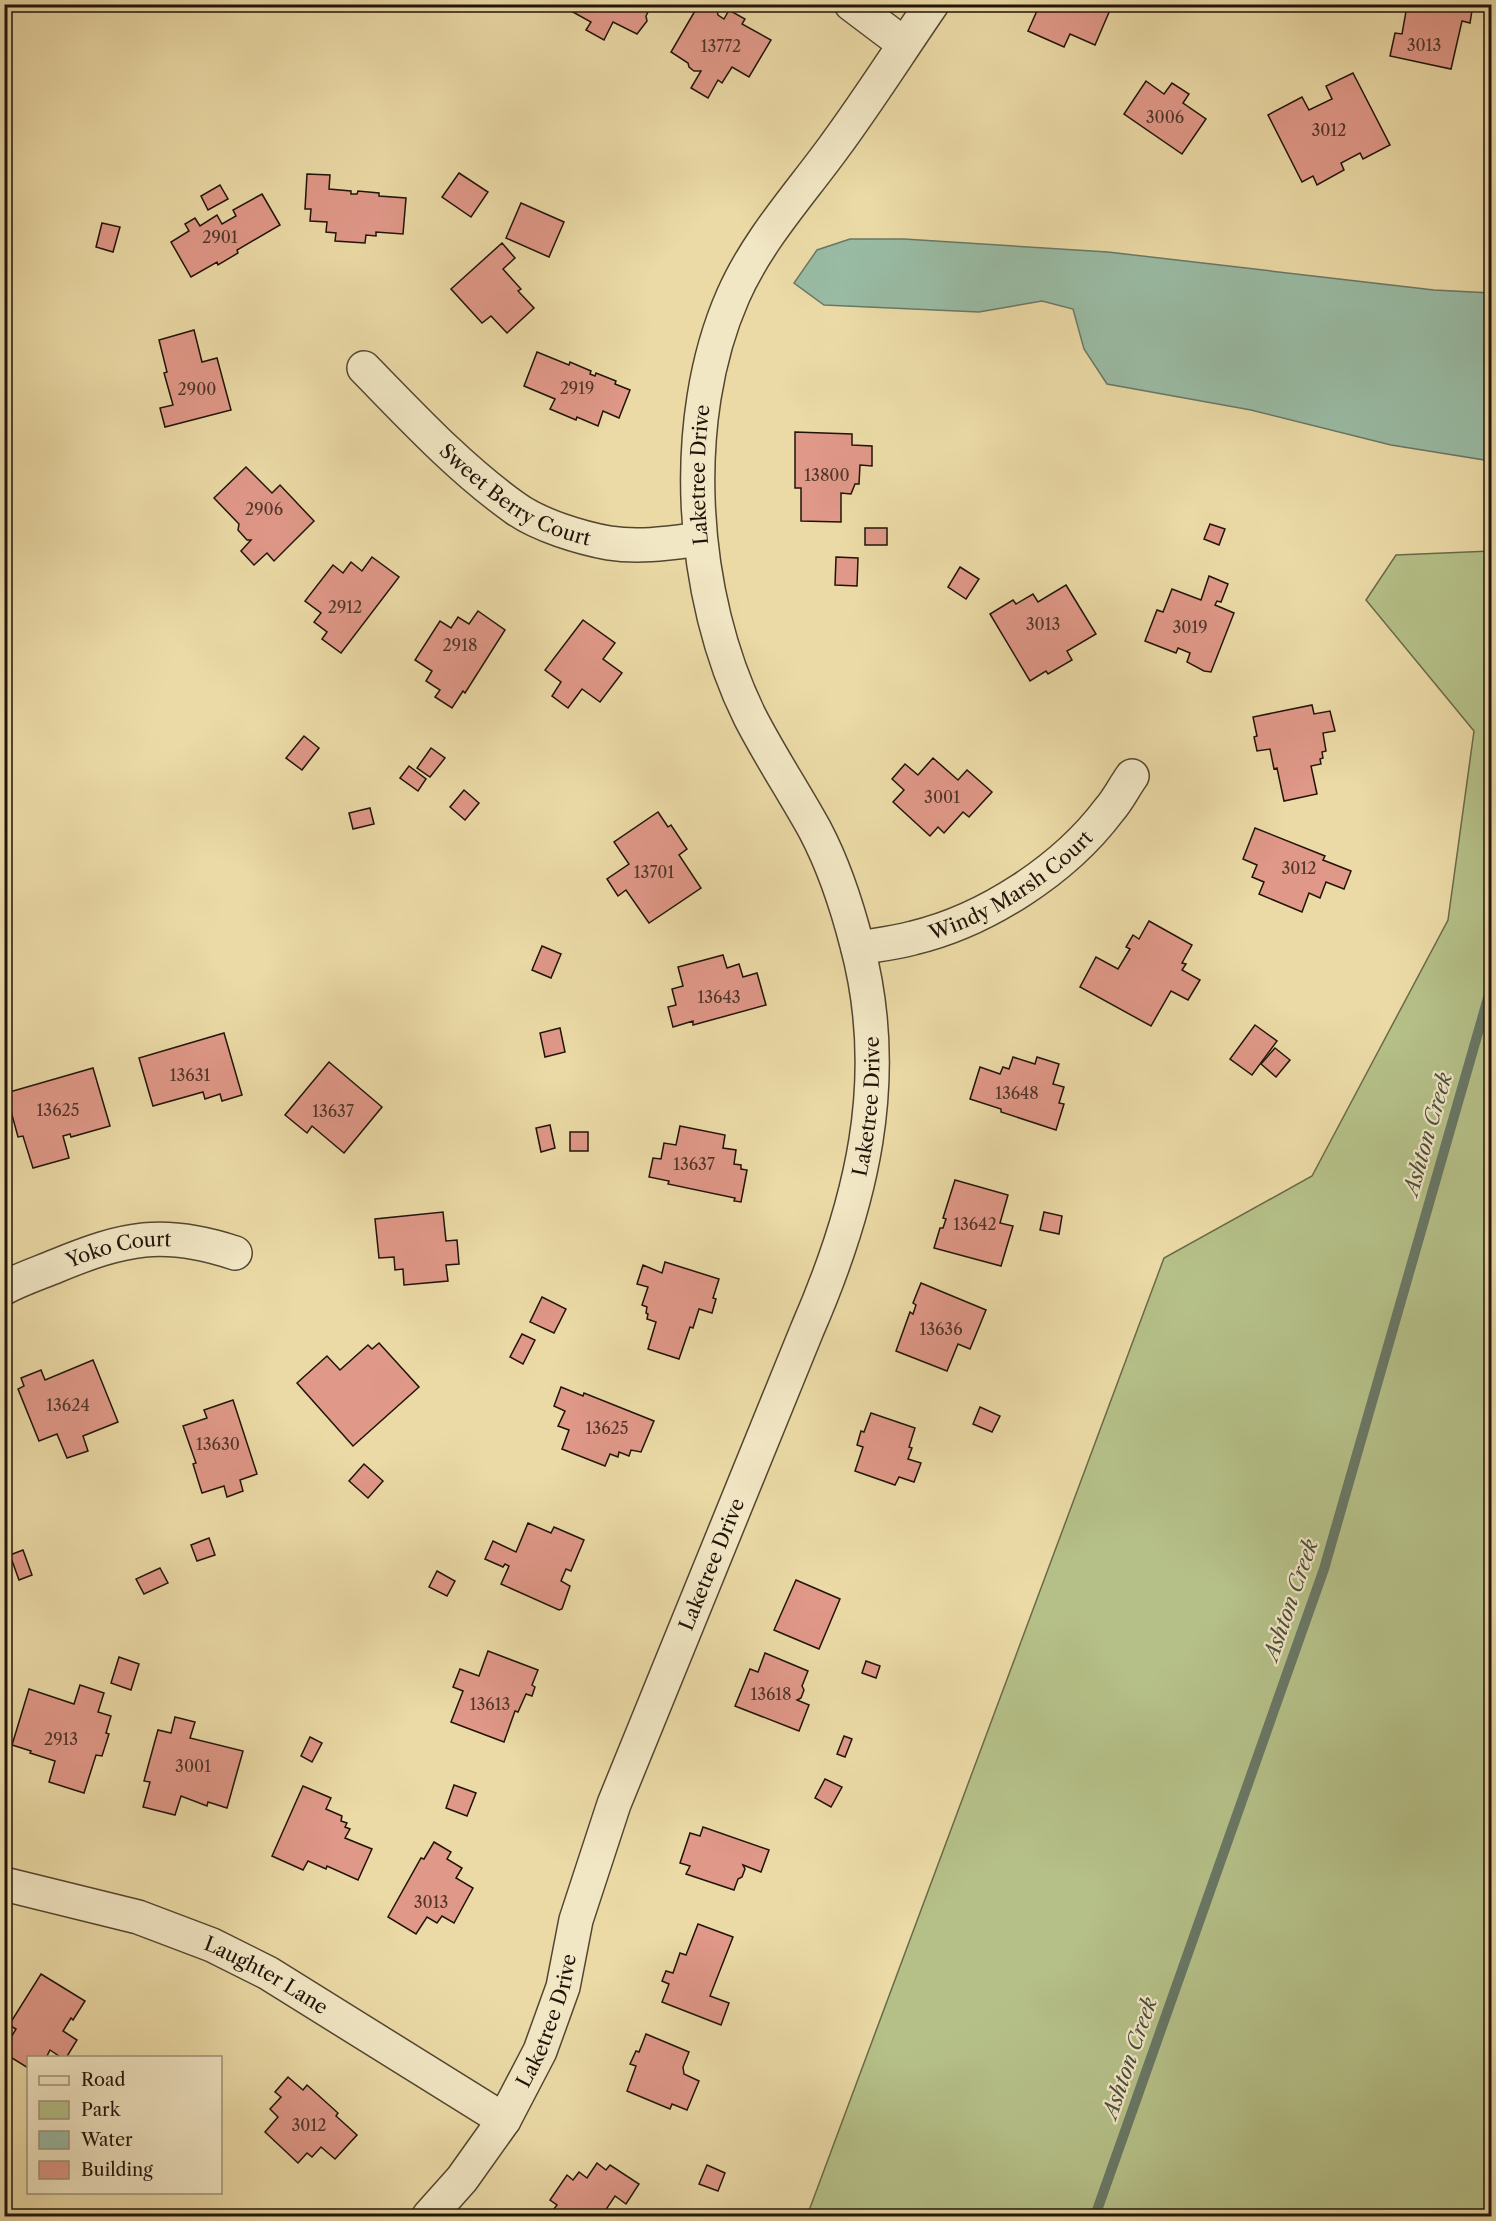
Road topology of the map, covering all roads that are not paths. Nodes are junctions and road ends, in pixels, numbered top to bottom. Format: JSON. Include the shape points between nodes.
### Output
{"nodes":[{"id":1,"x":851,"y":4,"type":"edge"},
{"id":2,"x":932,"y":4,"type":"edge"},
{"id":3,"x":904,"y":44,"type":"junction"},
{"id":4,"x":364,"y":368,"type":"dead end"},
{"id":5,"x":700,"y":539,"type":"junction"},
{"id":6,"x":1132,"y":776,"type":"dead end"},
{"id":7,"x":858,"y":948,"type":"junction"},
{"id":8,"x":235,"y":1253,"type":"dead end"},
{"id":9,"x":4,"y":1288,"type":"edge"},
{"id":10,"x":4,"y":1884,"type":"edge"},
{"id":11,"x":504,"y":2120,"type":"junction"},
{"id":12,"x":429,"y":2217,"type":"edge"}],
"edges":[{"from":1,"to":3,"type":"street"},
{"from":2,"to":3,"type":"street","name":"Laketree Drive"},
{"from":3,"to":5,"type":"street","name":"Laketree Drive","via":[[836,145],[766,237],[733,296],[705,394],[699,450]]},
{"from":4,"to":5,"type":"street","name":"Sweet Berry Court","via":[[448,453],[516,510],[566,533],[610,543],[655,545]]},
{"from":5,"to":7,"type":"street","name":"Laketree Drive","via":[[724,652],[750,716],[817,834],[843,896]]},
{"from":6,"to":7,"type":"street","name":"Windy Marsh Court","via":[[1109,811],[1071,852],[1017,893],[967,920],[914,938]]},
{"from":7,"to":11,"type":"street","name":"Laketree Drive","via":[[869,1001],[873,1069],[870,1125],[855,1200],[832,1273],[614,1804],[576,1920],[559,1998],[540,2051]]},
{"from":8,"to":9,"type":"street","name":"Yoko Court","via":[[205,1243],[165,1238],[125,1241]]},
{"from":10,"to":11,"type":"street","name":"Laughter Lane","via":[[138,1917],[212,1946],[268,1973]]},
{"from":11,"to":12,"type":"street","name":"Laketree Drive"}]}
